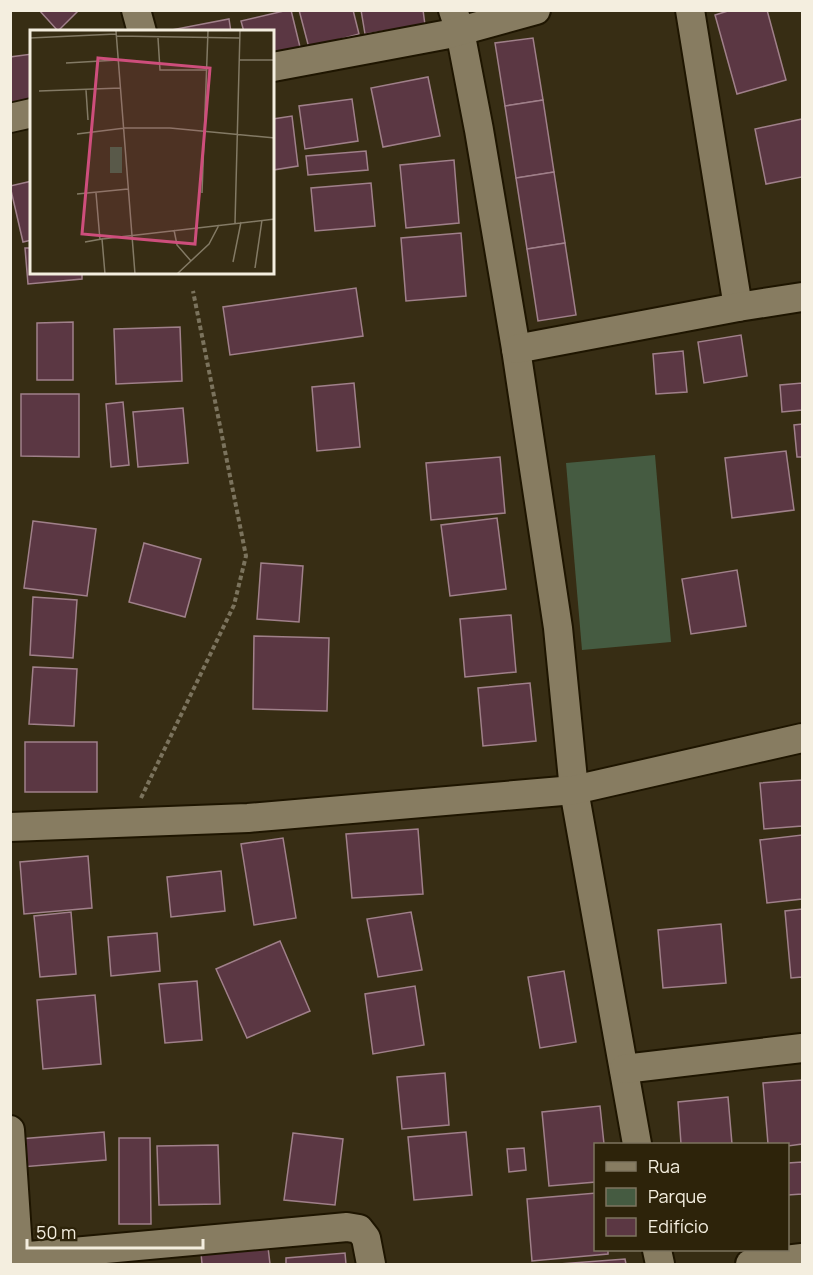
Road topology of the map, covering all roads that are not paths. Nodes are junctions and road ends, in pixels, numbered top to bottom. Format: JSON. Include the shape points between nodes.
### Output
{"nodes":[{"id":1,"x":136,"y":10,"type":"edge"},
{"id":2,"x":536,"y":10,"type":"edge"},
{"id":3,"x":690,"y":10,"type":"edge"},
{"id":4,"x":456,"y":21,"type":"edge"},
{"id":5,"x":141,"y":30,"type":"edge"},
{"id":6,"x":274,"y":67,"type":"edge"},
{"id":7,"x":30,"y":114,"type":"edge"},
{"id":8,"x":10,"y":117,"type":"edge"},
{"id":9,"x":802,"y":297,"type":"edge"},
{"id":10,"x":738,"y":307,"type":"junction"},
{"id":11,"x":516,"y":350,"type":"junction"},
{"id":12,"x":802,"y":738,"type":"edge"},
{"id":13,"x":574,"y":790,"type":"junction"},
{"id":14,"x":10,"y":827,"type":"edge"},
{"id":15,"x":802,"y":1048,"type":"edge"},
{"id":16,"x":624,"y":1069,"type":"junction"},
{"id":17,"x":10,"y":1130,"type":"edge"},
{"id":18,"x":637,"y":1143,"type":"edge"},
{"id":19,"x":802,"y":1258,"type":"edge"},
{"id":20,"x":19,"y":1261,"type":"edge"},
{"id":21,"x":371,"y":1264,"type":"edge"},
{"id":22,"x":750,"y":1264,"type":"edge"}],
"edges":[{"from":1,"to":5,"type":"street"},
{"from":2,"to":4,"type":"street"},
{"from":3,"to":10,"type":"street"},
{"from":4,"to":6,"type":"street"},
{"from":4,"to":11,"type":"street","via":[[479,130]]},
{"from":7,"to":8,"type":"street"},
{"from":9,"to":10,"type":"street"},
{"from":10,"to":11,"type":"street"},
{"from":11,"to":13,"type":"street","via":[[558,628]]},
{"from":12,"to":13,"type":"street"},
{"from":13,"to":14,"type":"street","via":[[248,818]]},
{"from":13,"to":16,"type":"street"},
{"from":15,"to":16,"type":"street"},
{"from":16,"to":18,"type":"street"},
{"from":17,"to":20,"type":"street"},
{"from":19,"to":22,"type":"street"},
{"from":20,"to":21,"type":"street","via":[[347,1227],[360,1229],[366,1238]]}]}
